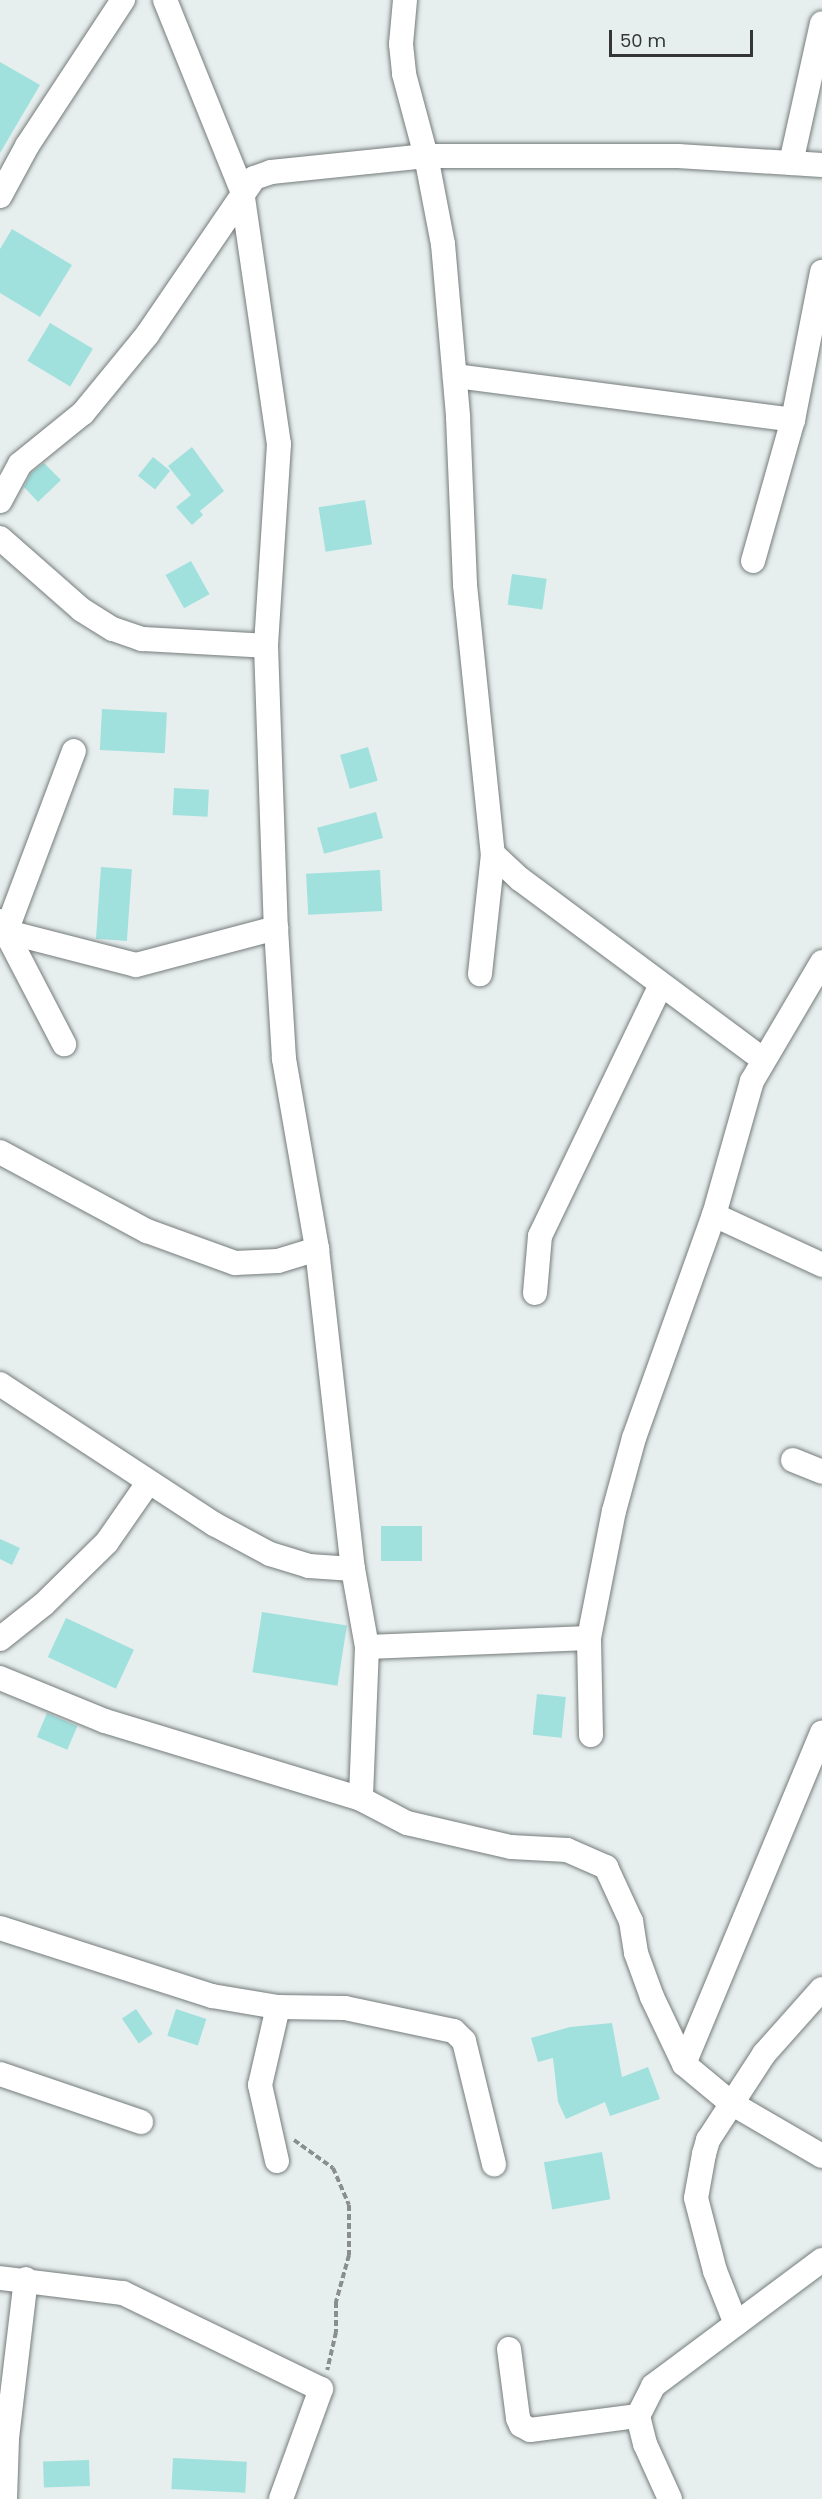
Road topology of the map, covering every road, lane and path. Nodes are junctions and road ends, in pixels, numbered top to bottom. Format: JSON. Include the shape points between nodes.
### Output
{"nodes":[{"id":1,"x":123,"y":0,"type":"edge"},
{"id":2,"x":165,"y":0,"type":"edge"},
{"id":3,"x":405,"y":0,"type":"edge"},
{"id":4,"x":822,"y":23,"type":"edge"},
{"id":5,"x":426,"y":156,"type":"junction"},
{"id":6,"x":791,"y":163,"type":"junction"},
{"id":7,"x":822,"y":165,"type":"edge"},
{"id":8,"x":2,"y":187,"type":"edge"},
{"id":9,"x":242,"y":191,"type":"junction"},
{"id":10,"x":822,"y":272,"type":"edge"},
{"id":11,"x":455,"y":376,"type":"junction"},
{"id":12,"x":793,"y":420,"type":"junction"},
{"id":13,"x":0,"y":501,"type":"edge"},
{"id":14,"x":0,"y":538,"type":"edge"},
{"id":15,"x":753,"y":561,"type":"dead end"},
{"id":16,"x":266,"y":646,"type":"junction"},
{"id":17,"x":74,"y":751,"type":"dead end"},
{"id":18,"x":493,"y":854,"type":"junction"},
{"id":19,"x":2,"y":927,"type":"edge"},
{"id":20,"x":276,"y":928,"type":"junction"},
{"id":21,"x":820,"y":968,"type":"edge"},
{"id":22,"x":480,"y":974,"type":"dead end"},
{"id":23,"x":661,"y":985,"type":"junction"},
{"id":24,"x":64,"y":1044,"type":"dead end"},
{"id":25,"x":762,"y":1059,"type":"junction"},
{"id":26,"x":0,"y":1152,"type":"edge"},
{"id":27,"x":714,"y":1215,"type":"junction"},
{"id":28,"x":317,"y":1249,"type":"junction"},
{"id":29,"x":822,"y":1265,"type":"edge"},
{"id":30,"x":535,"y":1293,"type":"dead end"},
{"id":31,"x":0,"y":1384,"type":"edge"},
{"id":32,"x":793,"y":1460,"type":"dead end"},
{"id":33,"x":822,"y":1472,"type":"edge"},
{"id":34,"x":148,"y":1483,"type":"junction"},
{"id":35,"x":353,"y":1569,"type":"junction"},
{"id":36,"x":589,"y":1638,"type":"junction"},
{"id":37,"x":0,"y":1639,"type":"edge"},
{"id":38,"x":366,"y":1647,"type":"junction"},
{"id":39,"x":0,"y":1678,"type":"edge"},
{"id":40,"x":822,"y":1733,"type":"edge"},
{"id":41,"x":591,"y":1735,"type":"dead end"},
{"id":42,"x":361,"y":1799,"type":"junction"},
{"id":43,"x":0,"y":1928,"type":"edge"},
{"id":44,"x":822,"y":1989,"type":"edge"},
{"id":45,"x":278,"y":2007,"type":"junction"},
{"id":46,"x":684,"y":2064,"type":"junction"},
{"id":47,"x":0,"y":2074,"type":"edge"},
{"id":48,"x":731,"y":2103,"type":"junction"},
{"id":49,"x":141,"y":2122,"type":"dead end"},
{"id":50,"x":291,"y":2138,"type":"dead end"},
{"id":51,"x":822,"y":2156,"type":"edge"},
{"id":52,"x":277,"y":2161,"type":"dead end"},
{"id":53,"x":494,"y":2164,"type":"dead end"},
{"id":54,"x":822,"y":2260,"type":"edge"},
{"id":55,"x":0,"y":2278,"type":"edge"},
{"id":56,"x":26,"y":2278,"type":"junction"},
{"id":57,"x":736,"y":2324,"type":"junction"},
{"id":58,"x":509,"y":2349,"type":"dead end"},
{"id":59,"x":327,"y":2373,"type":"dead end"},
{"id":60,"x":638,"y":2416,"type":"junction"},
{"id":61,"x":5,"y":2499,"type":"edge"},
{"id":62,"x":281,"y":2499,"type":"edge"},
{"id":63,"x":669,"y":2499,"type":"edge"}],
"edges":[{"from":1,"to":8,"type":"street","via":[[68,79]]},
{"from":2,"to":9,"type":"street"},
{"from":3,"to":5,"type":"street","via":[[401,44],[404,74]]},
{"from":4,"to":6,"type":"street"},
{"from":5,"to":6,"type":"street","via":[[678,156]]},
{"from":5,"to":9,"type":"street","via":[[271,172],[254,178]]},
{"from":5,"to":11,"type":"street","via":[[443,244]]},
{"from":6,"to":7,"type":"street"},
{"from":9,"to":13,"type":"street","via":[[209,248],[147,335],[83,412],[20,464]]},
{"from":9,"to":16,"type":"street","via":[[279,444]]},
{"from":10,"to":12,"type":"street"},
{"from":11,"to":12,"type":"street"},
{"from":11,"to":18,"type":"street","via":[[465,585]]},
{"from":12,"to":15,"type":"street"},
{"from":14,"to":16,"type":"street","via":[[82,610],[113,629],[142,639]]},
{"from":16,"to":20,"type":"street"},
{"from":17,"to":19,"type":"street"},
{"from":18,"to":22,"type":"street"},
{"from":18,"to":23,"type":"street","via":[[520,879]]},
{"from":19,"to":20,"type":"street","via":[[136,965]]},
{"from":19,"to":24,"type":"street"},
{"from":20,"to":28,"type":"street","via":[[284,1059]]},
{"from":21,"to":25,"type":"street"},
{"from":23,"to":25,"type":"street"},
{"from":23,"to":30,"type":"street","via":[[540,1236]]},
{"from":25,"to":27,"type":"street"},
{"from":26,"to":28,"type":"street","via":[[147,1231],[236,1263],[278,1261]]},
{"from":27,"to":29,"type":"street"},
{"from":27,"to":36,"type":"street","via":[[634,1438],[614,1511]]},
{"from":28,"to":35,"type":"street"},
{"from":31,"to":34,"type":"street"},
{"from":32,"to":33,"type":"street"},
{"from":34,"to":35,"type":"street","via":[[270,1554],[309,1566]]},
{"from":34,"to":37,"type":"street","via":[[107,1542],[44,1604]]},
{"from":35,"to":38,"type":"street"},
{"from":36,"to":38,"type":"street"},
{"from":36,"to":41,"type":"street"},
{"from":38,"to":42,"type":"street"},
{"from":39,"to":42,"type":"street","via":[[105,1721]]},
{"from":40,"to":46,"type":"street"},
{"from":42,"to":46,"type":"street","via":[[407,1823],[511,1847],[567,1850],[606,1866],[632,1921],[636,1953],[652,1997]]},
{"from":43,"to":45,"type":"street","via":[[212,1996]]},
{"from":44,"to":48,"type":"street","via":[[764,2054]]},
{"from":45,"to":52,"type":"street","via":[[260,2085]]},
{"from":45,"to":53,"type":"street","via":[[345,2008],[454,2031],[464,2041]]},
{"from":46,"to":48,"type":"street"},
{"from":47,"to":49,"type":"street"},
{"from":48,"to":51,"type":"street"},
{"from":48,"to":57,"type":"street","via":[[708,2140],[696,2198],[715,2271]]},
{"from":50,"to":59,"type":"path","via":[[333,2168],[349,2205],[350,2255],[336,2302],[336,2332]]},
{"from":54,"to":57,"type":"street"},
{"from":55,"to":56,"type":"street"},
{"from":56,"to":61,"type":"street","via":[[7,2438]]},
{"from":56,"to":62,"type":"street","via":[[123,2293],[321,2388]]},
{"from":57,"to":60,"type":"street","via":[[653,2385]]},
{"from":58,"to":60,"type":"street","via":[[521,2426],[530,2430]]},
{"from":60,"to":63,"type":"street","via":[[645,2444]]}]}
